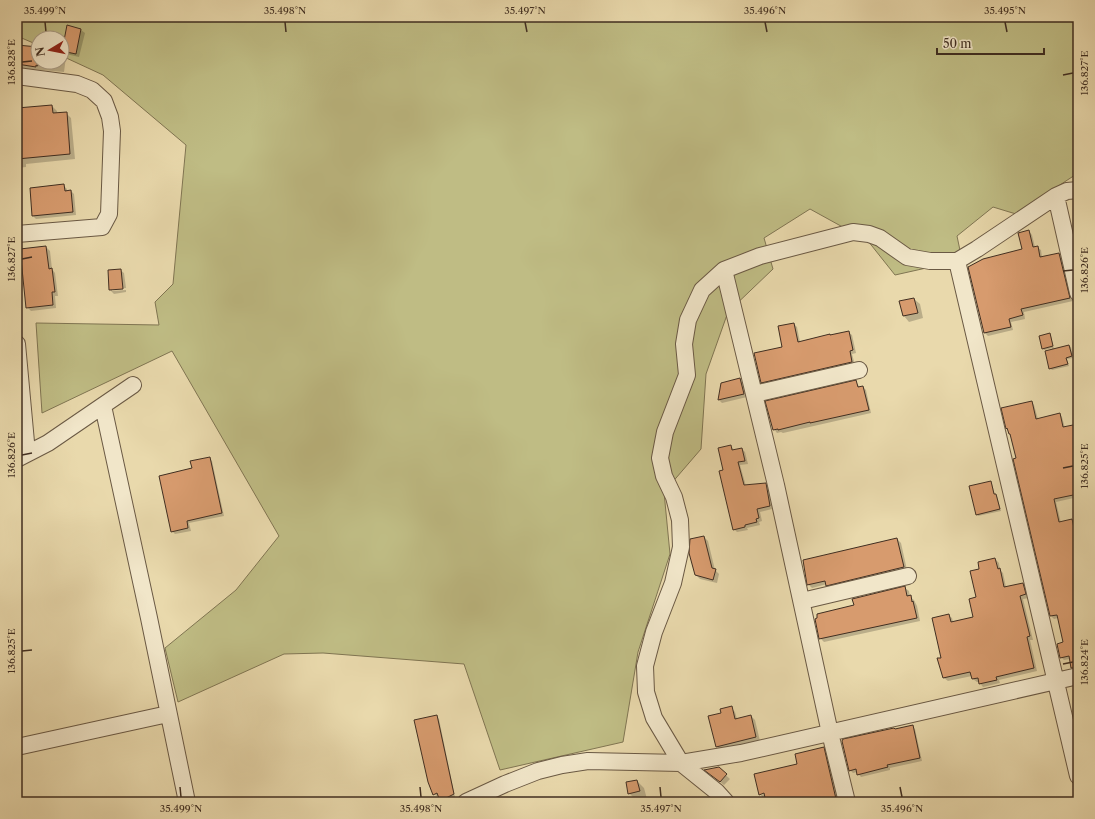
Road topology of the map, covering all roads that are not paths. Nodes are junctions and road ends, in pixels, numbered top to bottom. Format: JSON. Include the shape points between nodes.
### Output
{"nodes":[{"id":1,"x":17,"y":76,"type":"edge"},
{"id":2,"x":1078,"y":190,"type":"edge"},
{"id":3,"x":1056,"y":196,"type":"junction"},
{"id":4,"x":17,"y":234,"type":"edge"},
{"id":5,"x":957,"y":261,"type":"junction"},
{"id":6,"x":724,"y":270,"type":"junction"},
{"id":7,"x":1078,"y":293,"type":"edge"},
{"id":8,"x":17,"y":344,"type":"edge"},
{"id":9,"x":859,"y":370,"type":"dead end"},
{"id":10,"x":133,"y":385,"type":"dead end"},
{"id":11,"x":754,"y":394,"type":"junction"},
{"id":12,"x":103,"y":406,"type":"junction"},
{"id":13,"x":22,"y":456,"type":"edge"},
{"id":14,"x":908,"y":576,"type":"dead end"},
{"id":15,"x":802,"y":602,"type":"junction"},
{"id":16,"x":1078,"y":676,"type":"edge"},
{"id":17,"x":1056,"y":681,"type":"junction"},
{"id":18,"x":168,"y":714,"type":"junction"},
{"id":19,"x":830,"y":733,"type":"junction"},
{"id":20,"x":17,"y":747,"type":"edge"},
{"id":21,"x":681,"y":763,"type":"junction"},
{"id":22,"x":1078,"y":776,"type":"edge"},
{"id":23,"x":187,"y":802,"type":"edge"},
{"id":24,"x":466,"y":802,"type":"edge"},
{"id":25,"x":726,"y":802,"type":"edge"},
{"id":26,"x":847,"y":802,"type":"edge"}],
"edges":[{"from":1,"to":4,"type":"street","via":[[77,84],[92,90],[104,101],[112,131],[109,214],[102,227]]},
{"from":2,"to":3,"type":"street"},
{"from":3,"to":5,"type":"street"},
{"from":3,"to":7,"type":"street"},
{"from":5,"to":6,"type":"street","via":[[930,262],[907,257],[880,238],[853,232],[760,256]]},
{"from":5,"to":17,"type":"street"},
{"from":6,"to":11,"type":"street"},
{"from":6,"to":21,"type":"street","via":[[702,290],[688,320],[684,344],[687,375],[666,432],[660,458],[680,520],[681,547],[673,583],[654,632],[645,666],[646,692],[654,718]]},
{"from":8,"to":13,"type":"street"},
{"from":9,"to":11,"type":"street"},
{"from":10,"to":12,"type":"street"},
{"from":11,"to":15,"type":"street"},
{"from":12,"to":13,"type":"street","via":[[48,443]]},
{"from":12,"to":18,"type":"street"},
{"from":14,"to":15,"type":"street"},
{"from":15,"to":19,"type":"street"},
{"from":16,"to":17,"type":"street"},
{"from":17,"to":19,"type":"street"},
{"from":17,"to":22,"type":"street"},
{"from":18,"to":20,"type":"street"},
{"from":18,"to":23,"type":"street"},
{"from":19,"to":21,"type":"street","via":[[741,753]]},
{"from":19,"to":26,"type":"street"},
{"from":21,"to":24,"type":"street","via":[[588,761],[562,765],[538,771]]},
{"from":21,"to":25,"type":"street","via":[[718,792]]}]}
